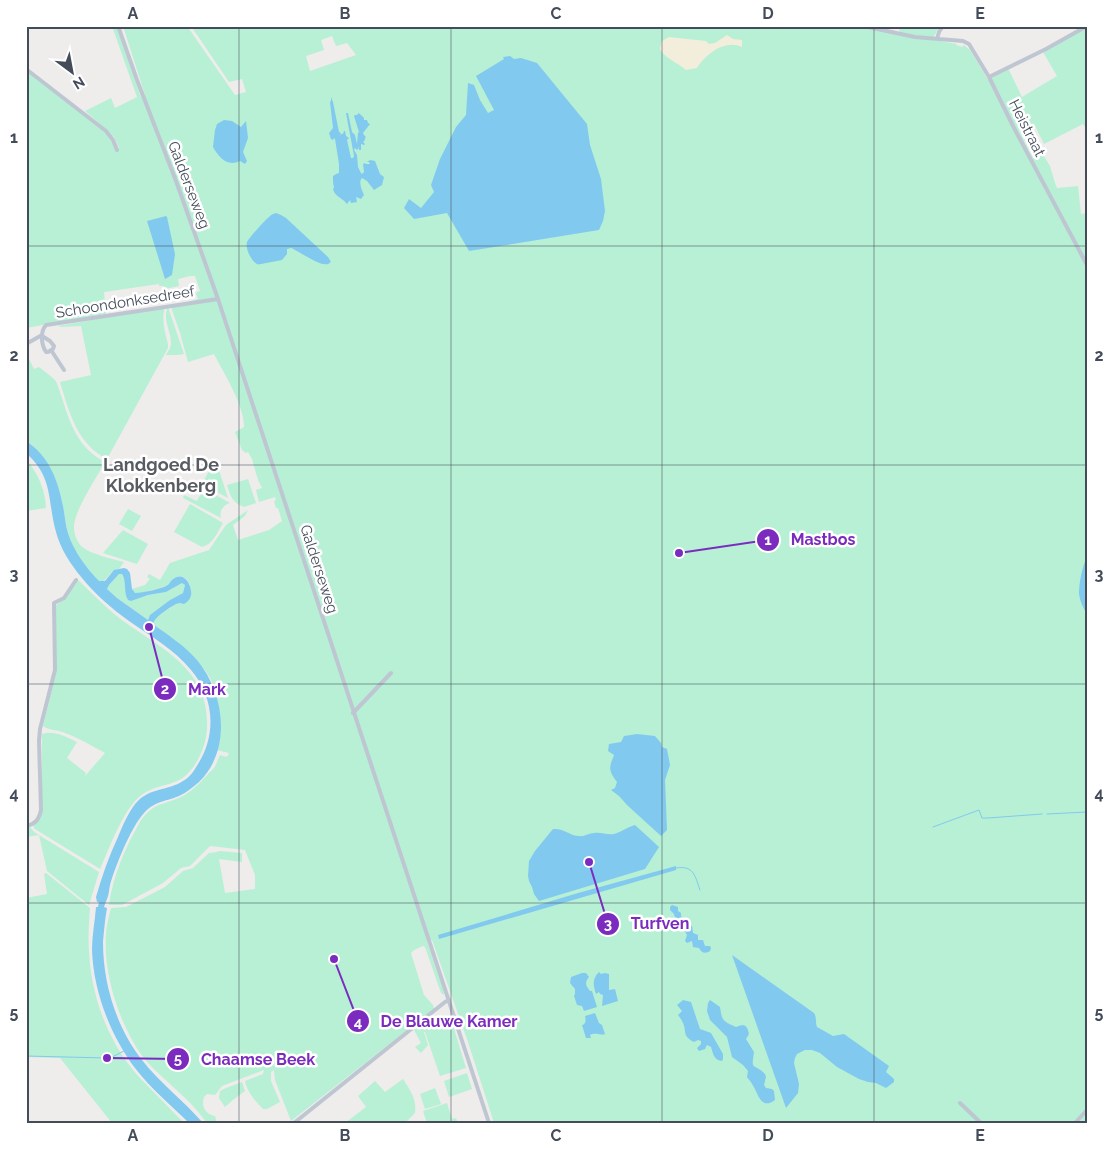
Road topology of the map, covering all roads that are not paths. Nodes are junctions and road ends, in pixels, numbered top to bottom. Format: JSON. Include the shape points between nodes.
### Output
{"nodes":[{"id":1,"x":118,"y":26,"type":"edge"},
{"id":2,"x":863,"y":26,"type":"edge"},
{"id":3,"x":942,"y":26,"type":"edge"},
{"id":4,"x":1087,"y":26,"type":"edge"},
{"id":5,"x":937,"y":39,"type":"junction"},
{"id":6,"x":26,"y":69,"type":"edge"},
{"id":7,"x":989,"y":77,"type":"junction"},
{"id":8,"x":117,"y":150,"type":"dead end"},
{"id":9,"x":1087,"y":265,"type":"edge"},
{"id":10,"x":218,"y":299,"type":"junction"},
{"id":11,"x":42,"y":336,"type":"junction"},
{"id":12,"x":26,"y":344,"type":"edge"},
{"id":13,"x":51,"y":350,"type":"junction"},
{"id":14,"x":64,"y":370,"type":"dead end"},
{"id":15,"x":76,"y":580,"type":"dead end"},
{"id":16,"x":391,"y":673,"type":"dead end"},
{"id":17,"x":353,"y":713,"type":"junction"},
{"id":18,"x":26,"y":826,"type":"edge"},
{"id":19,"x":449,"y":1000,"type":"junction"},
{"id":20,"x":960,"y":1103,"type":"dead end"},
{"id":21,"x":1087,"y":1110,"type":"edge"},
{"id":22,"x":294,"y":1123,"type":"edge"},
{"id":23,"x":489,"y":1123,"type":"edge"},
{"id":24,"x":981,"y":1123,"type":"edge"},
{"id":25,"x":1075,"y":1123,"type":"edge"}],
"edges":[{"from":1,"to":10,"type":"street","name":"Galderseweg"},
{"from":2,"to":5,"type":"street"},
{"from":3,"to":5,"type":"street"},
{"from":4,"to":7,"type":"street"},
{"from":5,"to":7,"type":"street","name":"Heistraat","via":[[967,42]]},
{"from":6,"to":8,"type":"street","via":[[106,131]]},
{"from":7,"to":9,"type":"street","name":"Heistraat"},
{"from":10,"to":11,"type":"street","name":"Schoondonksedreef","via":[[46,325]]},
{"from":10,"to":17,"type":"street","name":"Galderseweg"},
{"from":11,"to":12,"type":"street","name":"Schoondonksedreef"},
{"from":11,"to":13,"type":"street","name":"Schoondonksedreef","via":[[53,344]]},
{"from":11,"to":13,"type":"street","name":"Schoondonksedreef","via":[[44,348],[47,352]]},
{"from":13,"to":14,"type":"street","name":"Schoondonksedreef"},
{"from":15,"to":18,"type":"street","via":[[64,598],[54,602],[55,670],[39,741],[41,810],[36,821]]},
{"from":16,"to":17,"type":"street"},
{"from":17,"to":19,"type":"street","name":"Galderseweg"},
{"from":19,"to":22,"type":"street"},
{"from":19,"to":23,"type":"street","name":"Galderseweg"},
{"from":20,"to":24,"type":"street"},
{"from":21,"to":25,"type":"street"}]}
